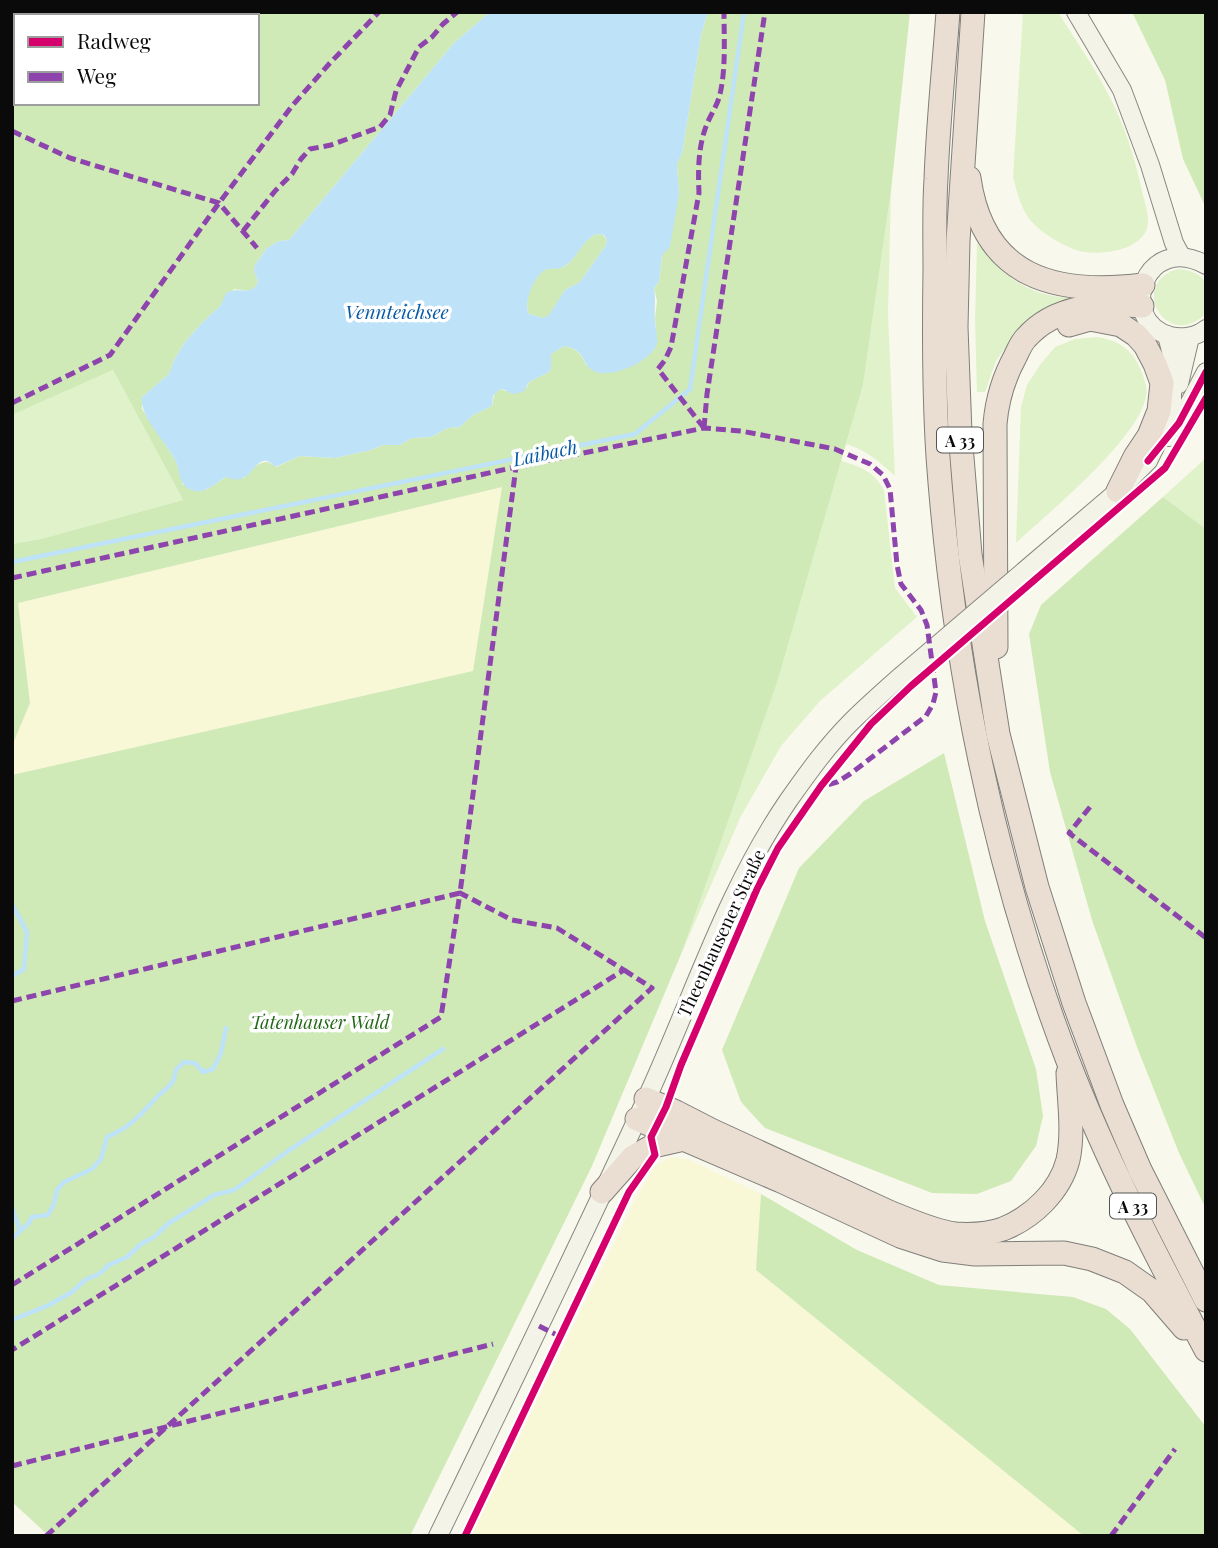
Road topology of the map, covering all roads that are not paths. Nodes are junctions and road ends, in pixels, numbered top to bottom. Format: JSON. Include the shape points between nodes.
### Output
{"nodes":[{"id":1,"x":948,"y":12,"type":"edge"},
{"id":2,"x":973,"y":12,"type":"edge"},
{"id":3,"x":1076,"y":12,"type":"edge"},
{"id":4,"x":964,"y":144,"type":"junction"},
{"id":5,"x":1150,"y":165,"type":"junction"},
{"id":6,"x":1181,"y":257,"type":"junction"},
{"id":7,"x":1162,"y":261,"type":"junction"},
{"id":8,"x":1206,"y":265,"type":"edge"},
{"id":9,"x":1142,"y":295,"type":"junction"},
{"id":10,"x":1198,"y":333,"type":"edge"},
{"id":11,"x":1167,"y":335,"type":"junction"},
{"id":12,"x":1012,"y":363,"type":"junction"},
{"id":13,"x":1206,"y":372,"type":"edge"},
{"id":14,"x":1172,"y":404,"type":"junction"},
{"id":15,"x":1148,"y":461,"type":"junction"},
{"id":16,"x":1118,"y":491,"type":"junction"},
{"id":17,"x":998,"y":734,"type":"junction"},
{"id":18,"x":1068,"y":1060,"type":"junction"},
{"id":19,"x":642,"y":1109,"type":"junction"},
{"id":20,"x":684,"y":1139,"type":"junction"},
{"id":21,"x":602,"y":1192,"type":"junction"},
{"id":22,"x":1206,"y":1300,"type":"edge"},
{"id":23,"x":1206,"y":1352,"type":"edge"},
{"id":24,"x":438,"y":1536,"type":"edge"}],
"edges":[{"from":1,"to":18,"type":"highway","number":"A 33","via":[[936,180],[934,343],[938,456],[954,617],[999,842]]},
{"from":2,"to":4,"type":"highway","number":"A 33"},
{"from":3,"to":5,"type":"main road","via":[[1122,90]]},
{"from":4,"to":9,"type":"highway","via":[[980,222],[995,247],[1017,268],[1055,283],[1120,288]]},
{"from":4,"to":17,"type":"highway","number":"A 33","via":[[958,241],[960,433],[970,555]]},
{"from":5,"to":6,"type":"main road"},
{"from":5,"to":7,"type":"main road"},
{"from":6,"to":7,"type":"main road"},
{"from":6,"to":8,"type":"main road"},
{"from":7,"to":9,"type":"main road","via":[[1150,271]]},
{"from":9,"to":11,"type":"main road","via":[[1147,318]]},
{"from":9,"to":12,"type":"highway","via":[[1056,316],[1025,339]]},
{"from":10,"to":11,"type":"main road"},
{"from":10,"to":14,"type":"main road","name":"Theenhausener Straße"},
{"from":11,"to":14,"type":"main road","name":"Theenhausener Straße","via":[[1172,355]]},
{"from":12,"to":16,"type":"highway","via":[[1060,327],[1090,319],[1121,325],[1145,345],[1162,383],[1159,411]]},
{"from":12,"to":17,"type":"highway","via":[[1002,383],[995,424]]},
{"from":13,"to":15,"type":"main road","via":[[1180,423]]},
{"from":14,"to":15,"type":"main road","name":"Theenhausener Straße"},
{"from":15,"to":16,"type":"main road","name":"Theenhausener Straße"},
{"from":16,"to":19,"type":"main road","name":"Theenhausener Straße","bridge":true,"via":[[901,676],[850,723],[809,772],[770,830],[729,908]]},
{"from":17,"to":22,"type":"highway","number":"A 33","via":[[1037,887],[1111,1105]]},
{"from":18,"to":19,"type":"highway","via":[[1071,1135],[1068,1160],[1057,1186],[1022,1219],[982,1234],[954,1234],[917,1223],[676,1112]]},
{"from":18,"to":23,"type":"highway","number":"A 33","via":[[1102,1142]]},
{"from":19,"to":20,"type":"highway"},
{"from":19,"to":21,"type":"main road","name":"Theenhausener Straße"},
{"from":20,"to":21,"type":"highway","via":[[653,1146],[633,1157]]},
{"from":20,"to":23,"type":"highway","via":[[900,1236],[943,1250],[1064,1253],[1125,1272],[1152,1291]]},
{"from":21,"to":24,"type":"main road","name":"Theenhausener Straße"}]}
